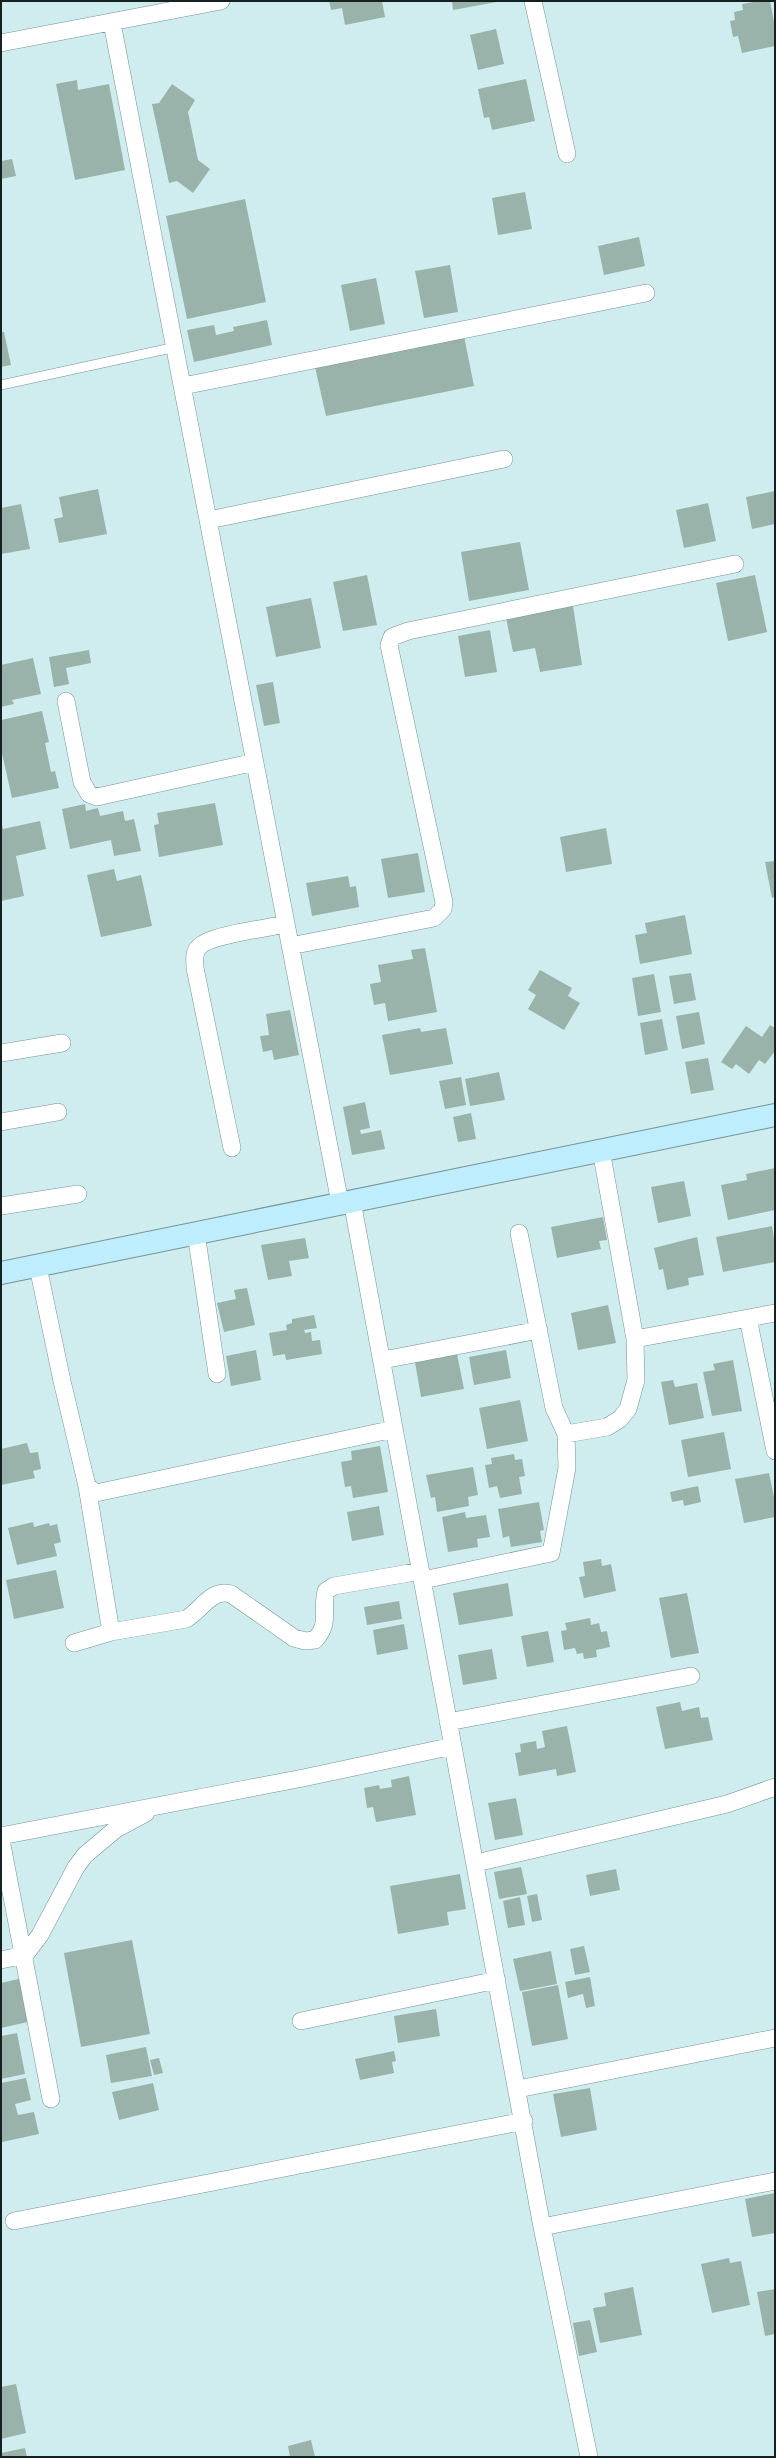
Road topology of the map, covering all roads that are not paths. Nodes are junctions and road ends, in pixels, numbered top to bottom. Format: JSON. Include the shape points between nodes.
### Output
{"nodes":[{"id":1,"x":221,"y":1,"type":"edge"},
{"id":2,"x":533,"y":1,"type":"edge"},
{"id":3,"x":112,"y":23,"type":"junction"},
{"id":4,"x":1,"y":43,"type":"edge"},
{"id":5,"x":566,"y":154,"type":"dead end"},
{"id":6,"x":646,"y":293,"type":"dead end"},
{"id":7,"x":176,"y":347,"type":"junction"},
{"id":8,"x":1,"y":385,"type":"edge"},
{"id":9,"x":183,"y":386,"type":"junction"},
{"id":10,"x":504,"y":458,"type":"dead end"},
{"id":11,"x":210,"y":520,"type":"junction"},
{"id":12,"x":735,"y":564,"type":"dead end"},
{"id":13,"x":66,"y":701,"type":"dead end"},
{"id":14,"x":255,"y":762,"type":"junction"},
{"id":15,"x":286,"y":924,"type":"junction"},
{"id":16,"x":290,"y":946,"type":"junction"},
{"id":17,"x":62,"y":1043,"type":"dead end"},
{"id":18,"x":1,"y":1053,"type":"edge"},
{"id":19,"x":58,"y":1112,"type":"dead end"},
{"id":20,"x":775,"y":1115,"type":"edge"},
{"id":21,"x":1,"y":1122,"type":"edge"},
{"id":22,"x":232,"y":1148,"type":"dead end"},
{"id":23,"x":601,"y":1150,"type":"junction"},
{"id":24,"x":78,"y":1194,"type":"dead end"},
{"id":25,"x":346,"y":1202,"type":"junction"},
{"id":26,"x":1,"y":1206,"type":"edge"},
{"id":27,"x":196,"y":1233,"type":"junction"},
{"id":28,"x":519,"y":1233,"type":"dead end"},
{"id":29,"x":38,"y":1267,"type":"junction"},
{"id":30,"x":1,"y":1273,"type":"edge"},
{"id":31,"x":775,"y":1313,"type":"edge"},
{"id":32,"x":748,"y":1318,"type":"junction"},
{"id":33,"x":539,"y":1330,"type":"junction"},
{"id":34,"x":635,"y":1339,"type":"junction"},
{"id":35,"x":382,"y":1360,"type":"junction"},
{"id":36,"x":217,"y":1374,"type":"dead end"},
{"id":37,"x":394,"y":1429,"type":"junction"},
{"id":38,"x":566,"y":1434,"type":"junction"},
{"id":39,"x":775,"y":1451,"type":"edge"},
{"id":40,"x":87,"y":1486,"type":"junction"},
{"id":41,"x":422,"y":1576,"type":"junction"},
{"id":42,"x":111,"y":1632,"type":"junction"},
{"id":43,"x":74,"y":1643,"type":"dead end"},
{"id":44,"x":691,"y":1676,"type":"dead end"},
{"id":45,"x":448,"y":1722,"type":"junction"},
{"id":46,"x":453,"y":1746,"type":"junction"},
{"id":47,"x":775,"y":1787,"type":"edge"},
{"id":48,"x":168,"y":1802,"type":"junction"},
{"id":49,"x":1,"y":1836,"type":"edge"},
{"id":50,"x":1,"y":1840,"type":"edge"},
{"id":51,"x":476,"y":1863,"type":"junction"},
{"id":52,"x":25,"y":1956,"type":"junction"},
{"id":53,"x":1,"y":1960,"type":"edge"},
{"id":54,"x":497,"y":1980,"type":"junction"},
{"id":55,"x":301,"y":2021,"type":"dead end"},
{"id":56,"x":775,"y":2038,"type":"edge"},
{"id":57,"x":518,"y":2089,"type":"junction"},
{"id":58,"x":51,"y":2099,"type":"dead end"},
{"id":59,"x":524,"y":2121,"type":"junction"},
{"id":60,"x":775,"y":2182,"type":"edge"},
{"id":61,"x":14,"y":2221,"type":"dead end"},
{"id":62,"x":542,"y":2227,"type":"junction"},
{"id":63,"x":588,"y":2457,"type":"edge"}],
"edges":[{"from":1,"to":3,"type":"street"},
{"from":2,"to":5,"type":"street"},
{"from":3,"to":4,"type":"street"},
{"from":3,"to":7,"type":"street"},
{"from":6,"to":9,"type":"street"},
{"from":7,"to":8,"type":"lane"},
{"from":7,"to":9,"type":"street"},
{"from":9,"to":11,"type":"street"},
{"from":10,"to":11,"type":"street"},
{"from":11,"to":14,"type":"street"},
{"from":12,"to":16,"type":"street","via":[[408,631],[392,637],[389,645],[444,902],[442,909],[434,918]]},
{"from":13,"to":14,"type":"street","via":[[82,782],[89,794],[97,797]]},
{"from":14,"to":15,"type":"street"},
{"from":15,"to":16,"type":"street"},
{"from":15,"to":22,"type":"street","via":[[215,938],[199,946],[194,956]]},
{"from":16,"to":25,"type":"street"},
{"from":17,"to":18,"type":"street"},
{"from":19,"to":21,"type":"street"},
{"from":20,"to":23,"type":"main road"},
{"from":23,"to":25,"type":"main road"},
{"from":23,"to":34,"type":"street"},
{"from":24,"to":26,"type":"street"},
{"from":25,"to":27,"type":"main road"},
{"from":25,"to":35,"type":"street"},
{"from":27,"to":29,"type":"main road"},
{"from":27,"to":36,"type":"street"},
{"from":28,"to":33,"type":"street"},
{"from":29,"to":30,"type":"main road"},
{"from":29,"to":40,"type":"street"},
{"from":31,"to":32,"type":"street"},
{"from":32,"to":34,"type":"street"},
{"from":32,"to":39,"type":"street"},
{"from":33,"to":35,"type":"street"},
{"from":33,"to":38,"type":"street","via":[[554,1408]]},
{"from":34,"to":38,"type":"street","via":[[636,1380],[628,1409],[620,1419],[607,1427]]},
{"from":35,"to":37,"type":"street"},
{"from":37,"to":40,"type":"street","via":[[107,1492],[96,1493]]},
{"from":37,"to":41,"type":"street"},
{"from":38,"to":41,"type":"street","via":[[567,1468],[551,1553]]},
{"from":40,"to":42,"type":"street"},
{"from":41,"to":42,"type":"street","via":[[334,1586],[326,1591],[326,1622],[315,1640],[294,1638],[231,1594],[223,1592],[214,1594],[196,1614],[186,1619]]},
{"from":41,"to":45,"type":"street"},
{"from":42,"to":43,"type":"street"},
{"from":44,"to":45,"type":"street"},
{"from":45,"to":46,"type":"street"},
{"from":46,"to":48,"type":"street","via":[[303,1778]]},
{"from":46,"to":51,"type":"street"},
{"from":47,"to":51,"type":"street","via":[[727,1804]]},
{"from":48,"to":49,"type":"street"},
{"from":48,"to":52,"type":"street","via":[[134,1818],[85,1855],[40,1935]]},
{"from":50,"to":52,"type":"street"},
{"from":51,"to":54,"type":"street"},
{"from":52,"to":53,"type":"street"},
{"from":52,"to":58,"type":"street"},
{"from":54,"to":55,"type":"street"},
{"from":54,"to":57,"type":"street"},
{"from":56,"to":57,"type":"street"},
{"from":57,"to":59,"type":"street"},
{"from":59,"to":61,"type":"street"},
{"from":59,"to":62,"type":"street"},
{"from":60,"to":62,"type":"street"},
{"from":62,"to":63,"type":"street"}]}
